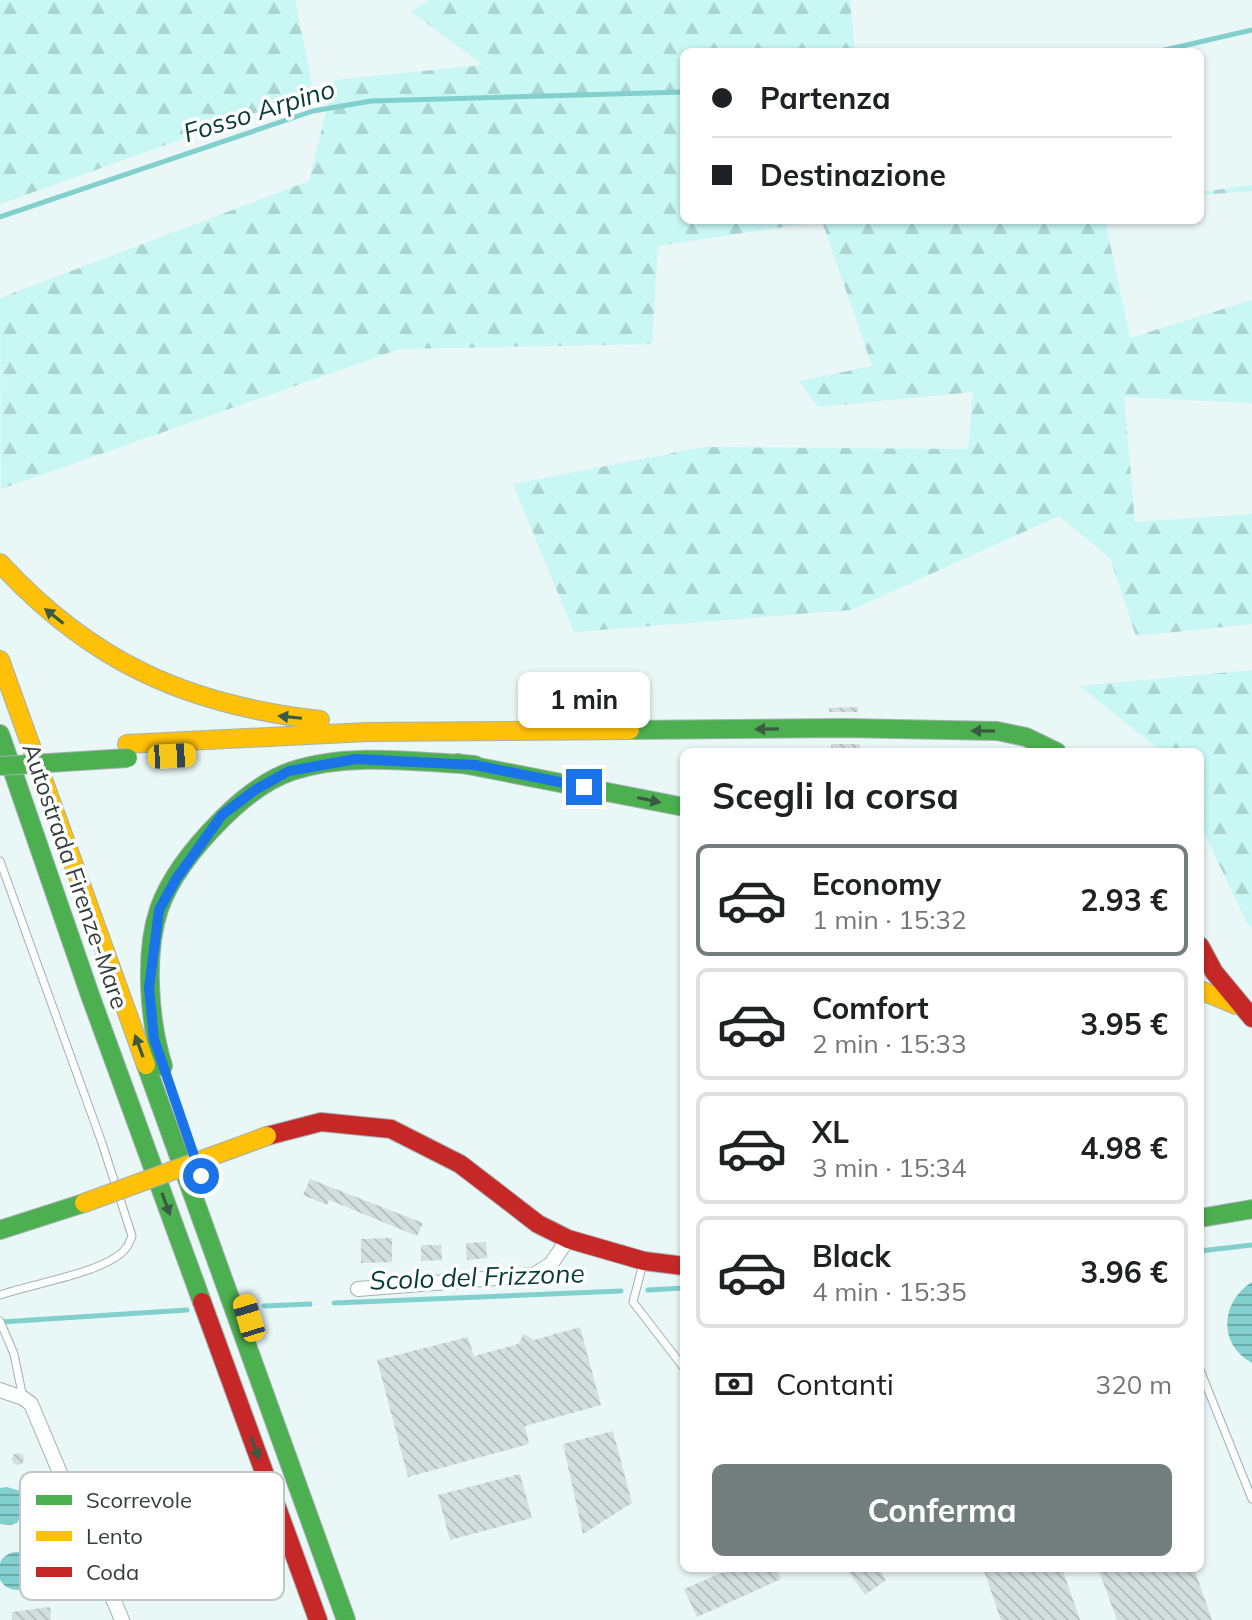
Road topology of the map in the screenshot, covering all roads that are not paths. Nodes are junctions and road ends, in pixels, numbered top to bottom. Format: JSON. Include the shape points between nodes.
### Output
{"nodes":[{"id":1,"x":0,"y":563,"type":"edge"},
{"id":2,"x":0,"y":660,"type":"edge"},
{"id":3,"x":507,"y":733,"type":"junction"},
{"id":4,"x":0,"y":734,"type":"edge"},
{"id":5,"x":1049,"y":748,"type":"edge"},
{"id":6,"x":127,"y":751,"type":"junction"},
{"id":7,"x":0,"y":752,"type":"edge"},
{"id":8,"x":475,"y":765,"type":"junction"},
{"id":9,"x":0,"y":766,"type":"edge"},
{"id":10,"x":0,"y":786,"type":"edge"},
{"id":11,"x":680,"y":806,"type":"edge"},
{"id":12,"x":0,"y":861,"type":"edge"},
{"id":13,"x":1204,"y":953,"type":"edge"},
{"id":14,"x":1204,"y":991,"type":"edge"},
{"id":15,"x":90,"y":995,"type":"junction"},
{"id":16,"x":1249,"y":1015,"type":"edge"},
{"id":17,"x":1248,"y":1209,"type":"edge"},
{"id":18,"x":1204,"y":1218,"type":"edge"},
{"id":19,"x":0,"y":1230,"type":"edge"},
{"id":20,"x":568,"y":1239,"type":"junction"},
{"id":21,"x":644,"y":1261,"type":"junction"},
{"id":22,"x":680,"y":1266,"type":"edge"},
{"id":23,"x":358,"y":1289,"type":"dead end"},
{"id":24,"x":0,"y":1295,"type":"edge"},
{"id":25,"x":2,"y":1325,"type":"edge"},
{"id":26,"x":680,"y":1363,"type":"edge"},
{"id":27,"x":1204,"y":1380,"type":"edge"},
{"id":28,"x":0,"y":1390,"type":"edge"},
{"id":29,"x":23,"y":1398,"type":"junction"},
{"id":30,"x":60,"y":1472,"type":"edge"},
{"id":31,"x":264,"y":1472,"type":"edge"},
{"id":32,"x":1252,"y":1499,"type":"edge"},
{"id":33,"x":311,"y":1522,"type":"junction"},
{"id":34,"x":284,"y":1527,"type":"edge"},
{"id":35,"x":114,"y":1600,"type":"edge"},
{"id":36,"x":122,"y":1620,"type":"edge"},
{"id":37,"x":318,"y":1620,"type":"edge"},
{"id":38,"x":346,"y":1620,"type":"edge"}],
"edges":[{"from":3,"to":1,"type":"main road","one_way":true,"via":[[282,717],[166,686],[94,646],[45,609]]},
{"from":33,"to":2,"type":"main road","name":"Autostrada Firenze-Mare","one_way":true},
{"from":5,"to":3,"type":"main road","one_way":true,"via":[[997,731]]},
{"from":3,"to":6,"type":"main road","via":[[367,732]]},
{"from":4,"to":15,"type":"main road","name":"Autostrada Firenze-Mare"},
{"from":6,"to":7,"type":"main road"},
{"from":6,"to":8,"type":"main road","via":[[382,751]]},
{"from":6,"to":9,"type":"main road","bridge":true},
{"from":8,"to":11,"type":"main road","one_way":true},
{"from":8,"to":33,"type":"main road","via":[[356,759],[289,771],[222,815],[159,910],[149,988],[154,1039],[232,1260]]},
{"from":10,"to":15,"type":"main road"},
{"from":12,"to":24,"type":"lane","via":[[132,1236],[114,1258]]},
{"from":13,"to":16,"type":"main road"},
{"from":14,"to":16,"type":"main road"},
{"from":15,"to":31,"type":"main road","name":"Autostrada Firenze-Mare","one_way":true},
{"from":17,"to":18,"type":"main road"},
{"from":19,"to":20,"type":"main road","bridge":true,"via":[[321,1122],[391,1129],[460,1164],[538,1224]]},
{"from":20,"to":21,"type":"main road"},
{"from":20,"to":23,"type":"street","via":[[551,1264],[534,1275]]},
{"from":21,"to":22,"type":"main road"},
{"from":21,"to":26,"type":"lane","via":[[633,1302]]},
{"from":25,"to":29,"type":"lane"},
{"from":27,"to":32,"type":"lane"},
{"from":28,"to":29,"type":"street"},
{"from":29,"to":30,"type":"street","via":[[31,1404]]},
{"from":33,"to":38,"type":"main road","name":"Autostrada Firenze-Mare"},
{"from":34,"to":37,"type":"main road","name":"Autostrada Firenze-Mare","one_way":true},
{"from":35,"to":36,"type":"street"}]}
